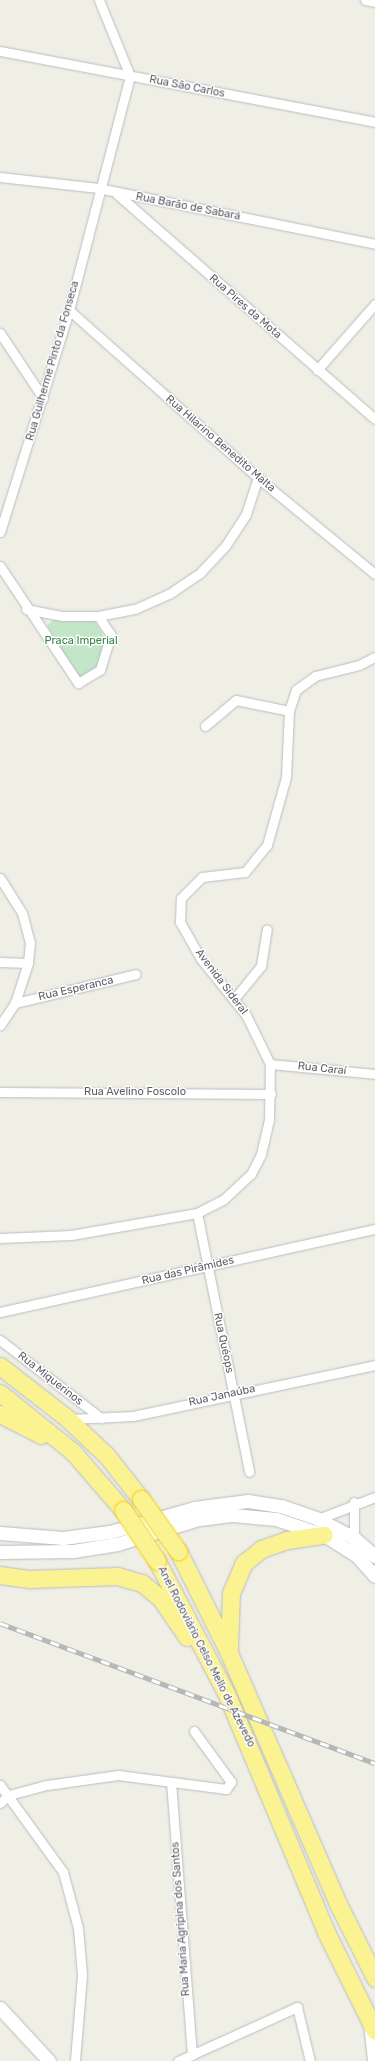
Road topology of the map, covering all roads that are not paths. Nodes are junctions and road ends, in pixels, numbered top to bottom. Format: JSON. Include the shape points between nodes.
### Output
{"nodes":[{"id":1,"x":99,"y":0,"type":"edge"},
{"id":2,"x":365,"y":0,"type":"edge"},
{"id":3,"x":375,"y":2,"type":"edge"},
{"id":4,"x":0,"y":51,"type":"edge"},
{"id":5,"x":130,"y":76,"type":"junction"},
{"id":6,"x":375,"y":122,"type":"edge"},
{"id":7,"x":0,"y":177,"type":"edge"},
{"id":8,"x":98,"y":188,"type":"junction"},
{"id":9,"x":115,"y":193,"type":"junction"},
{"id":10,"x":375,"y":244,"type":"edge"},
{"id":11,"x":375,"y":304,"type":"edge"},
{"id":12,"x":69,"y":310,"type":"junction"},
{"id":13,"x":0,"y":332,"type":"edge"},
{"id":14,"x":317,"y":370,"type":"junction"},
{"id":15,"x":43,"y":398,"type":"junction"},
{"id":16,"x":375,"y":419,"type":"edge"},
{"id":17,"x":258,"y":478,"type":"junction"},
{"id":18,"x":0,"y":532,"type":"edge"},
{"id":19,"x":0,"y":566,"type":"edge"},
{"id":20,"x":375,"y":574,"type":"edge"},
{"id":21,"x":26,"y":609,"type":"junction"},
{"id":22,"x":98,"y":616,"type":"junction"},
{"id":23,"x":375,"y":657,"type":"edge"},
{"id":24,"x":289,"y":710,"type":"junction"},
{"id":25,"x":205,"y":726,"type":"dead end"},
{"id":26,"x":0,"y":878,"type":"edge"},
{"id":27,"x":267,"y":929,"type":"dead end"},
{"id":28,"x":0,"y":962,"type":"edge"},
{"id":29,"x":28,"y":963,"type":"junction"},
{"id":30,"x":136,"y":974,"type":"dead end"},
{"id":31,"x":234,"y":999,"type":"junction"},
{"id":32,"x":15,"y":1003,"type":"junction"},
{"id":33,"x":0,"y":1025,"type":"edge"},
{"id":34,"x":270,"y":1064,"type":"junction"},
{"id":35,"x":375,"y":1074,"type":"edge"},
{"id":36,"x":0,"y":1092,"type":"edge"},
{"id":37,"x":271,"y":1094,"type":"junction"},
{"id":38,"x":197,"y":1213,"type":"junction"},
{"id":39,"x":375,"y":1228,"type":"edge"},
{"id":40,"x":0,"y":1238,"type":"edge"},
{"id":41,"x":207,"y":1267,"type":"junction"},
{"id":42,"x":0,"y":1312,"type":"edge"},
{"id":43,"x":0,"y":1340,"type":"edge"},
{"id":44,"x":375,"y":1365,"type":"edge"},
{"id":45,"x":0,"y":1366,"type":"edge"},
{"id":46,"x":0,"y":1393,"type":"edge"},
{"id":47,"x":234,"y":1394,"type":"junction"},
{"id":48,"x":0,"y":1414,"type":"edge"},
{"id":49,"x":101,"y":1418,"type":"junction"},
{"id":50,"x":68,"y":1419,"type":"junction"},
{"id":51,"x":73,"y":1452,"type":"junction"},
{"id":52,"x":249,"y":1472,"type":"dead end"},
{"id":53,"x":375,"y":1497,"type":"edge"},
{"id":54,"x":354,"y":1502,"type":"junction"},
{"id":55,"x":318,"y":1519,"type":"junction"},
{"id":56,"x":0,"y":1533,"type":"edge"},
{"id":57,"x":324,"y":1534,"type":"junction"},
{"id":58,"x":354,"y":1538,"type":"junction"},
{"id":59,"x":0,"y":1552,"type":"edge"},
{"id":60,"x":375,"y":1556,"type":"edge"},
{"id":61,"x":0,"y":1575,"type":"edge"},
{"id":62,"x":375,"y":1576,"type":"edge"},
{"id":63,"x":229,"y":1653,"type":"junction"},
{"id":64,"x":228,"y":1696,"type":"junction"},
{"id":65,"x":194,"y":1731,"type":"dead end"},
{"id":66,"x":171,"y":1782,"type":"junction"},
{"id":67,"x":0,"y":1785,"type":"edge"},
{"id":68,"x":10,"y":1794,"type":"junction"},
{"id":69,"x":0,"y":1803,"type":"edge"},
{"id":70,"x":375,"y":1978,"type":"edge"},
{"id":71,"x":0,"y":2008,"type":"edge"},
{"id":72,"x":372,"y":2027,"type":"edge"},
{"id":73,"x":192,"y":2055,"type":"junction"},
{"id":74,"x":49,"y":2061,"type":"edge"},
{"id":75,"x":75,"y":2061,"type":"edge"},
{"id":76,"x":178,"y":2061,"type":"edge"},
{"id":77,"x":310,"y":2061,"type":"edge"},
{"id":78,"x":374,"y":2061,"type":"edge"}],
"edges":[{"from":1,"to":5,"type":"street"},
{"from":2,"to":3,"type":"street"},
{"from":4,"to":5,"type":"street","name":"Rua São Carlos"},
{"from":5,"to":6,"type":"street","name":"Rua São Carlos"},
{"from":5,"to":8,"type":"street","name":"Rua Guilherme Pinto da Fonseca"},
{"from":7,"to":8,"type":"street","name":"Rua Barão de Sabará"},
{"from":8,"to":9,"type":"street","name":"Rua Barão de Sabará"},
{"from":8,"to":12,"type":"street","name":"Rua Guilherme Pinto da Fonseca"},
{"from":9,"to":10,"type":"street","name":"Rua Barão de Sabará"},
{"from":9,"to":14,"type":"street","name":"Rua Pires da Mota"},
{"from":11,"to":14,"type":"street"},
{"from":12,"to":15,"type":"street","name":"Rua Guilherme Pinto da Fonseca"},
{"from":12,"to":17,"type":"street","name":"Rua Hilarino Benedito Malta"},
{"from":13,"to":15,"type":"street"},
{"from":14,"to":16,"type":"street","name":"Rua Pires da Mota"},
{"from":15,"to":18,"type":"street","name":"Rua Guilherme Pinto da Fonseca"},
{"from":17,"to":20,"type":"street","name":"Rua Hilarino Benedito Malta"},
{"from":17,"to":22,"type":"street","via":[[246,514],[226,545],[200,573],[162,597],[134,609]]},
{"from":19,"to":21,"type":"street"},
{"from":21,"to":22,"type":"street","via":[[62,616]]},
{"from":21,"to":22,"type":"street","via":[[78,683],[100,670],[112,633]]},
{"from":23,"to":24,"type":"street","name":"Avenida Sideral","via":[[359,665],[315,676],[296,690]]},
{"from":24,"to":25,"type":"street","via":[[236,700]]},
{"from":24,"to":31,"type":"street","name":"Avenida Sideral","via":[[286,777],[267,846],[245,872],[202,877],[181,898],[180,922],[201,959]]},
{"from":26,"to":29,"type":"street","via":[[28,927]]},
{"from":27,"to":31,"type":"street","via":[[261,966]]},
{"from":28,"to":29,"type":"street"},
{"from":29,"to":32,"type":"street"},
{"from":30,"to":32,"type":"street","name":"Rua Esperanca"},
{"from":31,"to":34,"type":"street","name":"Avenida Sideral","via":[[246,1015]]},
{"from":32,"to":33,"type":"street"},
{"from":34,"to":35,"type":"street","name":"Rua Caraí"},
{"from":34,"to":37,"type":"street","name":"Avenida Sideral"},
{"from":36,"to":37,"type":"street","name":"Rua Avelino Foscolo"},
{"from":37,"to":38,"type":"street","name":"Avenida Sideral","via":[[261,1154],[251,1174],[224,1200]]},
{"from":38,"to":40,"type":"street","name":"Avenida Sideral","via":[[71,1235]]},
{"from":38,"to":41,"type":"street","name":"Rua Quéops"},
{"from":39,"to":41,"type":"street","name":"Rua das Pirâmides"},
{"from":41,"to":42,"type":"street","name":"Rua das Pirâmides"},
{"from":41,"to":47,"type":"street","name":"Rua Quéops"},
{"from":43,"to":49,"type":"street","name":"Rua Miquerinos"},
{"from":44,"to":47,"type":"street","name":"Rua Janaúba"},
{"from":45,"to":50,"type":"highway","name":"Anel Rodoviário Celso Mello de Azevedo"},
{"from":46,"to":51,"type":"highway","name":"Anel Rodoviário Celso Mello de Azevedo"},
{"from":47,"to":49,"type":"street","name":"Rua Janaúba","via":[[134,1416]]},
{"from":47,"to":52,"type":"street","name":"Rua Quéops"},
{"from":48,"to":51,"type":"highway"},
{"from":49,"to":50,"type":"street","name":"Rua Janaúba"},
{"from":50,"to":63,"type":"highway","name":"Anel Rodoviário Celso Mello de Azevedo","bridge":true,"via":[[106,1456],[178,1551]]},
{"from":51,"to":64,"type":"highway","name":"Anel Rodoviário Celso Mello de Azevedo","bridge":true,"via":[[123,1510],[157,1561]]},
{"from":53,"to":54,"type":"street"},
{"from":54,"to":55,"type":"street"},
{"from":54,"to":58,"type":"street"},
{"from":55,"to":56,"type":"main road","via":[[281,1506],[248,1501],[194,1508],[110,1532],[79,1536]]},
{"from":55,"to":58,"type":"main road"},
{"from":57,"to":59,"type":"main road","via":[[276,1519],[233,1515],[199,1519],[117,1544],[73,1551]]},
{"from":57,"to":62,"type":"main road","via":[[356,1555]]},
{"from":57,"to":63,"type":"highway","via":[[287,1540],[261,1549],[244,1563],[230,1593]]},
{"from":58,"to":60,"type":"main road"},
{"from":61,"to":64,"type":"highway","via":[[30,1579],[117,1576],[142,1583],[161,1599]]},
{"from":63,"to":70,"type":"highway","name":"Anel Rodoviário Celso Mello de Azevedo","via":[[338,1904]]},
{"from":64,"to":72,"type":"highway","name":"Anel Rodoviário Celso Mello de Azevedo","via":[[323,1925]]},
{"from":65,"to":66,"type":"street","via":[[231,1782],[226,1790]]},
{"from":66,"to":68,"type":"street","via":[[118,1774],[81,1778]]},
{"from":66,"to":73,"type":"street","name":"Rua Maria Agripina dos Santos"},
{"from":67,"to":68,"type":"street"},
{"from":68,"to":69,"type":"street"},
{"from":68,"to":75,"type":"street","via":[[63,1872],[78,1928],[82,1975]]},
{"from":71,"to":74,"type":"main road"},
{"from":72,"to":78,"type":"main road"},
{"from":73,"to":76,"type":"street"},
{"from":73,"to":77,"type":"street","via":[[297,2007]]}]}
